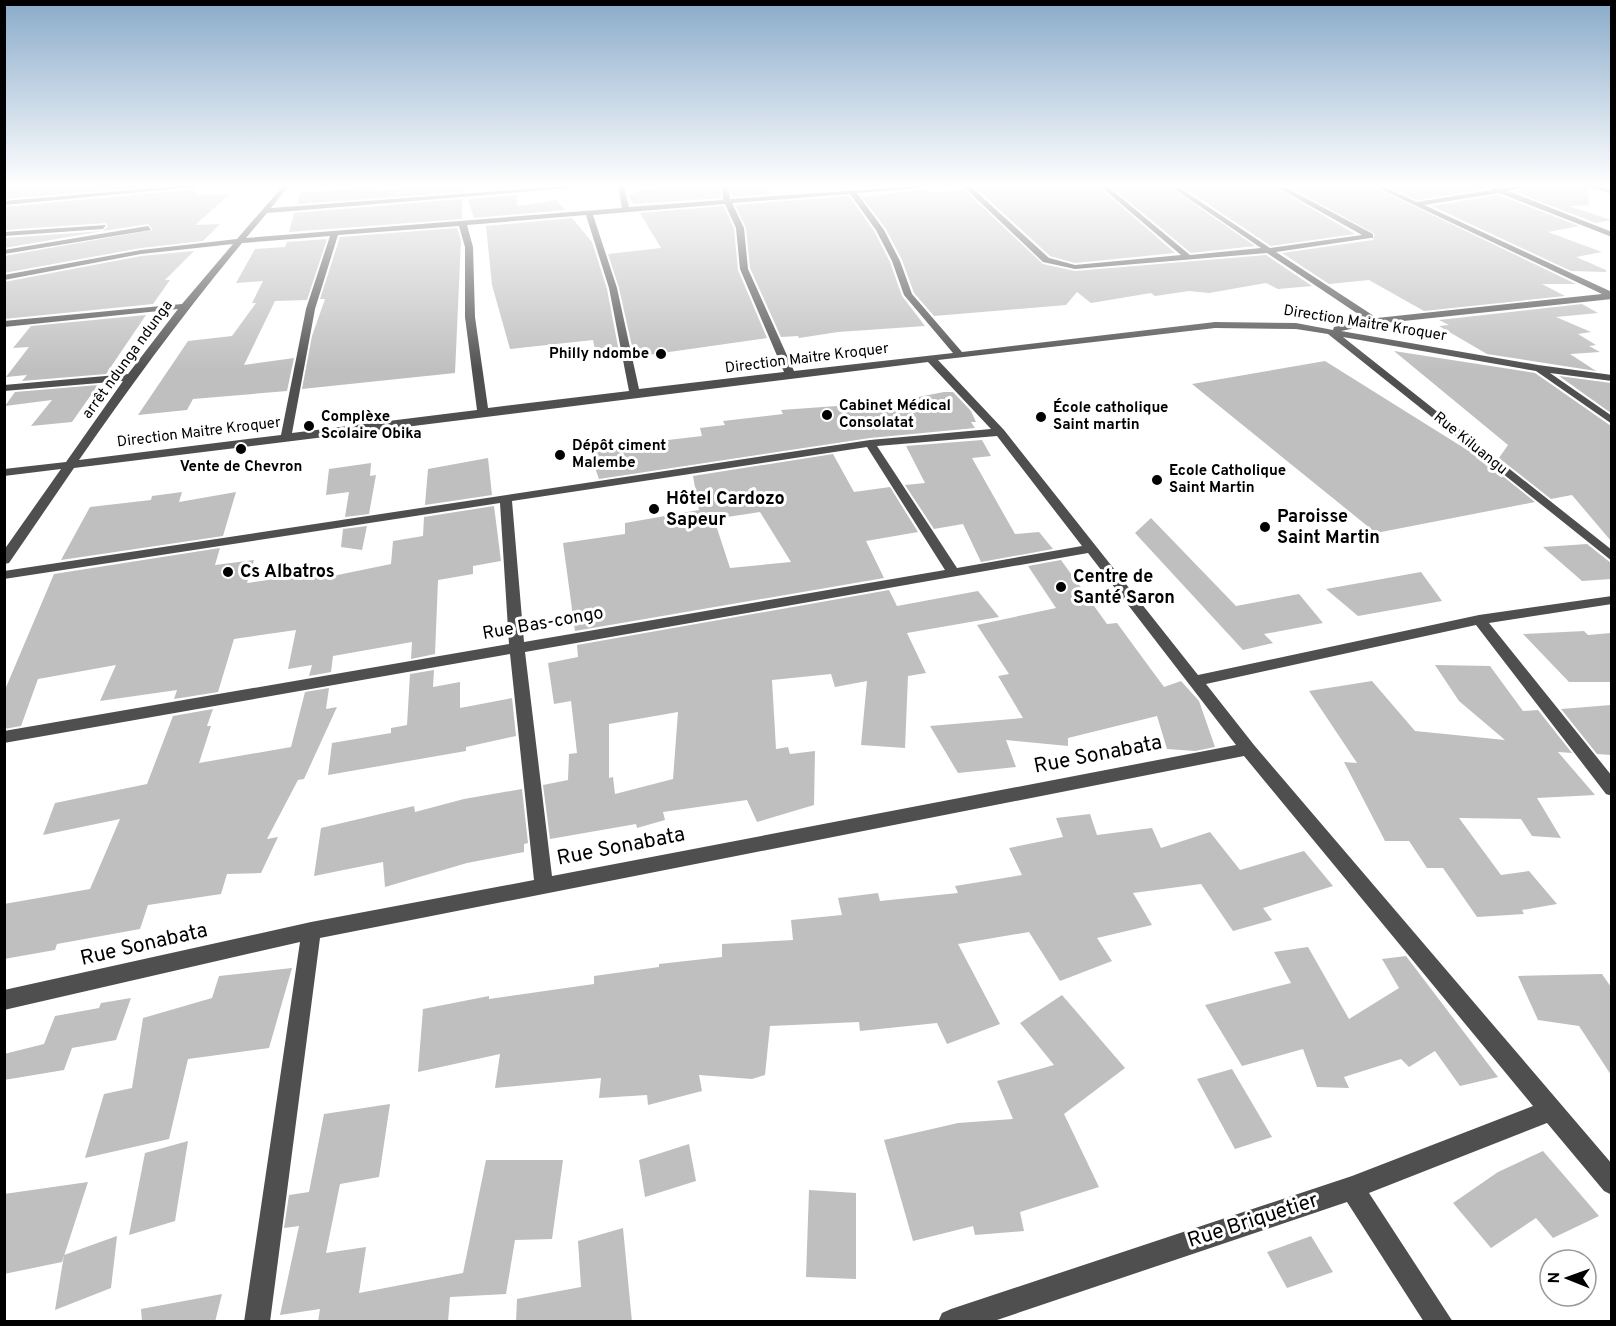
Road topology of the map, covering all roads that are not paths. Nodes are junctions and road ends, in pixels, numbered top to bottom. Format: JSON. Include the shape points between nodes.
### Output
{"nodes":[{"id":1,"x":52,"y":248,"type":"edge"},
{"id":2,"x":115,"y":248,"type":"edge"},
{"id":3,"x":235,"y":248,"type":"edge"},
{"id":4,"x":330,"y":248,"type":"edge"},
{"id":5,"x":469,"y":248,"type":"edge"},
{"id":6,"x":601,"y":248,"type":"edge"},
{"id":7,"x":740,"y":248,"type":"edge"},
{"id":8,"x":889,"y":248,"type":"edge"},
{"id":9,"x":1033,"y":248,"type":"edge"},
{"id":10,"x":1177,"y":248,"type":"edge"},
{"id":11,"x":1267,"y":248,"type":"edge"},
{"id":12,"x":1285,"y":248,"type":"edge"},
{"id":13,"x":1510,"y":248,"type":"edge"},
{"id":14,"x":1270,"y":250,"type":"junction"},
{"id":15,"x":4,"y":252,"type":"edge"},
{"id":16,"x":1189,"y":258,"type":"junction"},
{"id":17,"x":4,"y":278,"type":"edge"},
{"id":18,"x":185,"y":306,"type":"junction"},
{"id":19,"x":1375,"y":321,"type":"junction"},
{"id":20,"x":4,"y":324,"type":"edge"},
{"id":21,"x":1328,"y":330,"type":"junction"},
{"id":22,"x":960,"y":355,"type":"junction"},
{"id":23,"x":931,"y":359,"type":"junction"},
{"id":24,"x":1538,"y":368,"type":"junction"},
{"id":25,"x":131,"y":377,"type":"junction"},
{"id":26,"x":791,"y":377,"type":"junction"},
{"id":27,"x":1611,"y":378,"type":"edge"},
{"id":28,"x":4,"y":388,"type":"edge"},
{"id":29,"x":635,"y":393,"type":"junction"},
{"id":30,"x":483,"y":413,"type":"junction"},
{"id":31,"x":1611,"y":421,"type":"edge"},
{"id":32,"x":1000,"y":432,"type":"junction"},
{"id":33,"x":286,"y":438,"type":"junction"},
{"id":34,"x":870,"y":443,"type":"junction"},
{"id":35,"x":72,"y":464,"type":"junction"},
{"id":36,"x":4,"y":473,"type":"edge"},
{"id":37,"x":506,"y":499,"type":"junction"},
{"id":38,"x":1089,"y":549,"type":"junction"},
{"id":39,"x":1611,"y":557,"type":"edge"},
{"id":40,"x":4,"y":560,"type":"edge"},
{"id":41,"x":953,"y":572,"type":"junction"},
{"id":42,"x":4,"y":575,"type":"edge"},
{"id":43,"x":1611,"y":600,"type":"edge"},
{"id":44,"x":1479,"y":620,"type":"junction"},
{"id":45,"x":517,"y":648,"type":"junction"},
{"id":46,"x":1194,"y":681,"type":"junction"},
{"id":47,"x":4,"y":737,"type":"edge"},
{"id":48,"x":1248,"y":749,"type":"junction"},
{"id":49,"x":1611,"y":789,"type":"edge"},
{"id":50,"x":544,"y":885,"type":"junction"},
{"id":51,"x":311,"y":931,"type":"junction"},
{"id":52,"x":4,"y":1000,"type":"edge"},
{"id":53,"x":1551,"y":1110,"type":"junction"},
{"id":54,"x":1611,"y":1183,"type":"edge"},
{"id":55,"x":1352,"y":1188,"type":"junction"},
{"id":56,"x":257,"y":1322,"type":"edge"},
{"id":57,"x":951,"y":1322,"type":"edge"},
{"id":58,"x":1440,"y":1322,"type":"edge"}],
"edges":[{"from":1,"to":15,"type":"street"},
{"from":2,"to":17,"type":"street"},
{"from":3,"to":18,"type":"street","name":"arrêt ndunga ndunga"},
{"from":4,"to":33,"type":"street","via":[[303,336]]},
{"from":5,"to":30,"type":"street","via":[[470,318]]},
{"from":6,"to":29,"type":"street"},
{"from":7,"to":26,"type":"street","via":[[744,269]]},
{"from":8,"to":22,"type":"street","via":[[908,295]]},
{"from":9,"to":16,"type":"street","via":[[1057,265],[1075,267]]},
{"from":10,"to":16,"type":"street"},
{"from":11,"to":14,"type":"street"},
{"from":12,"to":14,"type":"street"},
{"from":13,"to":19,"type":"street","via":[[1611,296]]},
{"from":14,"to":16,"type":"street"},
{"from":14,"to":19,"type":"street"},
{"from":18,"to":20,"type":"street"},
{"from":18,"to":25,"type":"street","name":"arrêt ndunga ndunga"},
{"from":19,"to":21,"type":"street"},
{"from":21,"to":22,"type":"street","name":"Direction Maitre Kroquer","via":[[1271,324],[1215,325]]},
{"from":21,"to":24,"type":"street","name":"Direction Maitre Kroquer"},
{"from":21,"to":39,"type":"street","name":"Rue Kiluangu"},
{"from":22,"to":23,"type":"street","name":"Direction Maitre Kroquer"},
{"from":23,"to":26,"type":"street","name":"Direction Maitre Kroquer"},
{"from":23,"to":32,"type":"street"},
{"from":24,"to":27,"type":"street","name":"Direction Maitre Kroquer"},
{"from":24,"to":31,"type":"street"},
{"from":25,"to":28,"type":"street"},
{"from":25,"to":35,"type":"street","name":"arrêt ndunga ndunga"},
{"from":26,"to":29,"type":"street","name":"Direction Maitre Kroquer"},
{"from":29,"to":30,"type":"street","name":"Direction Maitre Kroquer"},
{"from":30,"to":33,"type":"street","name":"Direction Maitre Kroquer"},
{"from":32,"to":34,"type":"street"},
{"from":32,"to":38,"type":"street"},
{"from":33,"to":35,"type":"street","name":"Direction Maitre Kroquer"},
{"from":34,"to":37,"type":"street"},
{"from":34,"to":41,"type":"street"},
{"from":35,"to":36,"type":"street","name":"Direction Maitre Kroquer"},
{"from":35,"to":40,"type":"street","name":"arrêt ndunga ndunga"},
{"from":37,"to":42,"type":"street"},
{"from":37,"to":45,"type":"street"},
{"from":38,"to":41,"type":"street","name":"Rue Bas-congo"},
{"from":38,"to":46,"type":"street"},
{"from":41,"to":45,"type":"street","name":"Rue Bas-congo"},
{"from":43,"to":44,"type":"street"},
{"from":44,"to":46,"type":"street"},
{"from":44,"to":49,"type":"street"},
{"from":45,"to":47,"type":"street","name":"Rue Bas-congo"},
{"from":45,"to":50,"type":"street"},
{"from":46,"to":48,"type":"street"},
{"from":48,"to":50,"type":"street","name":"Rue Sonabata"},
{"from":48,"to":53,"type":"street"},
{"from":50,"to":51,"type":"street","name":"Rue Sonabata"},
{"from":51,"to":52,"type":"street","name":"Rue Sonabata"},
{"from":51,"to":56,"type":"street"},
{"from":53,"to":54,"type":"street"},
{"from":53,"to":55,"type":"street","name":"Rue Briquetier"},
{"from":55,"to":57,"type":"street","name":"Rue Briquetier"},
{"from":55,"to":58,"type":"street"}]}
